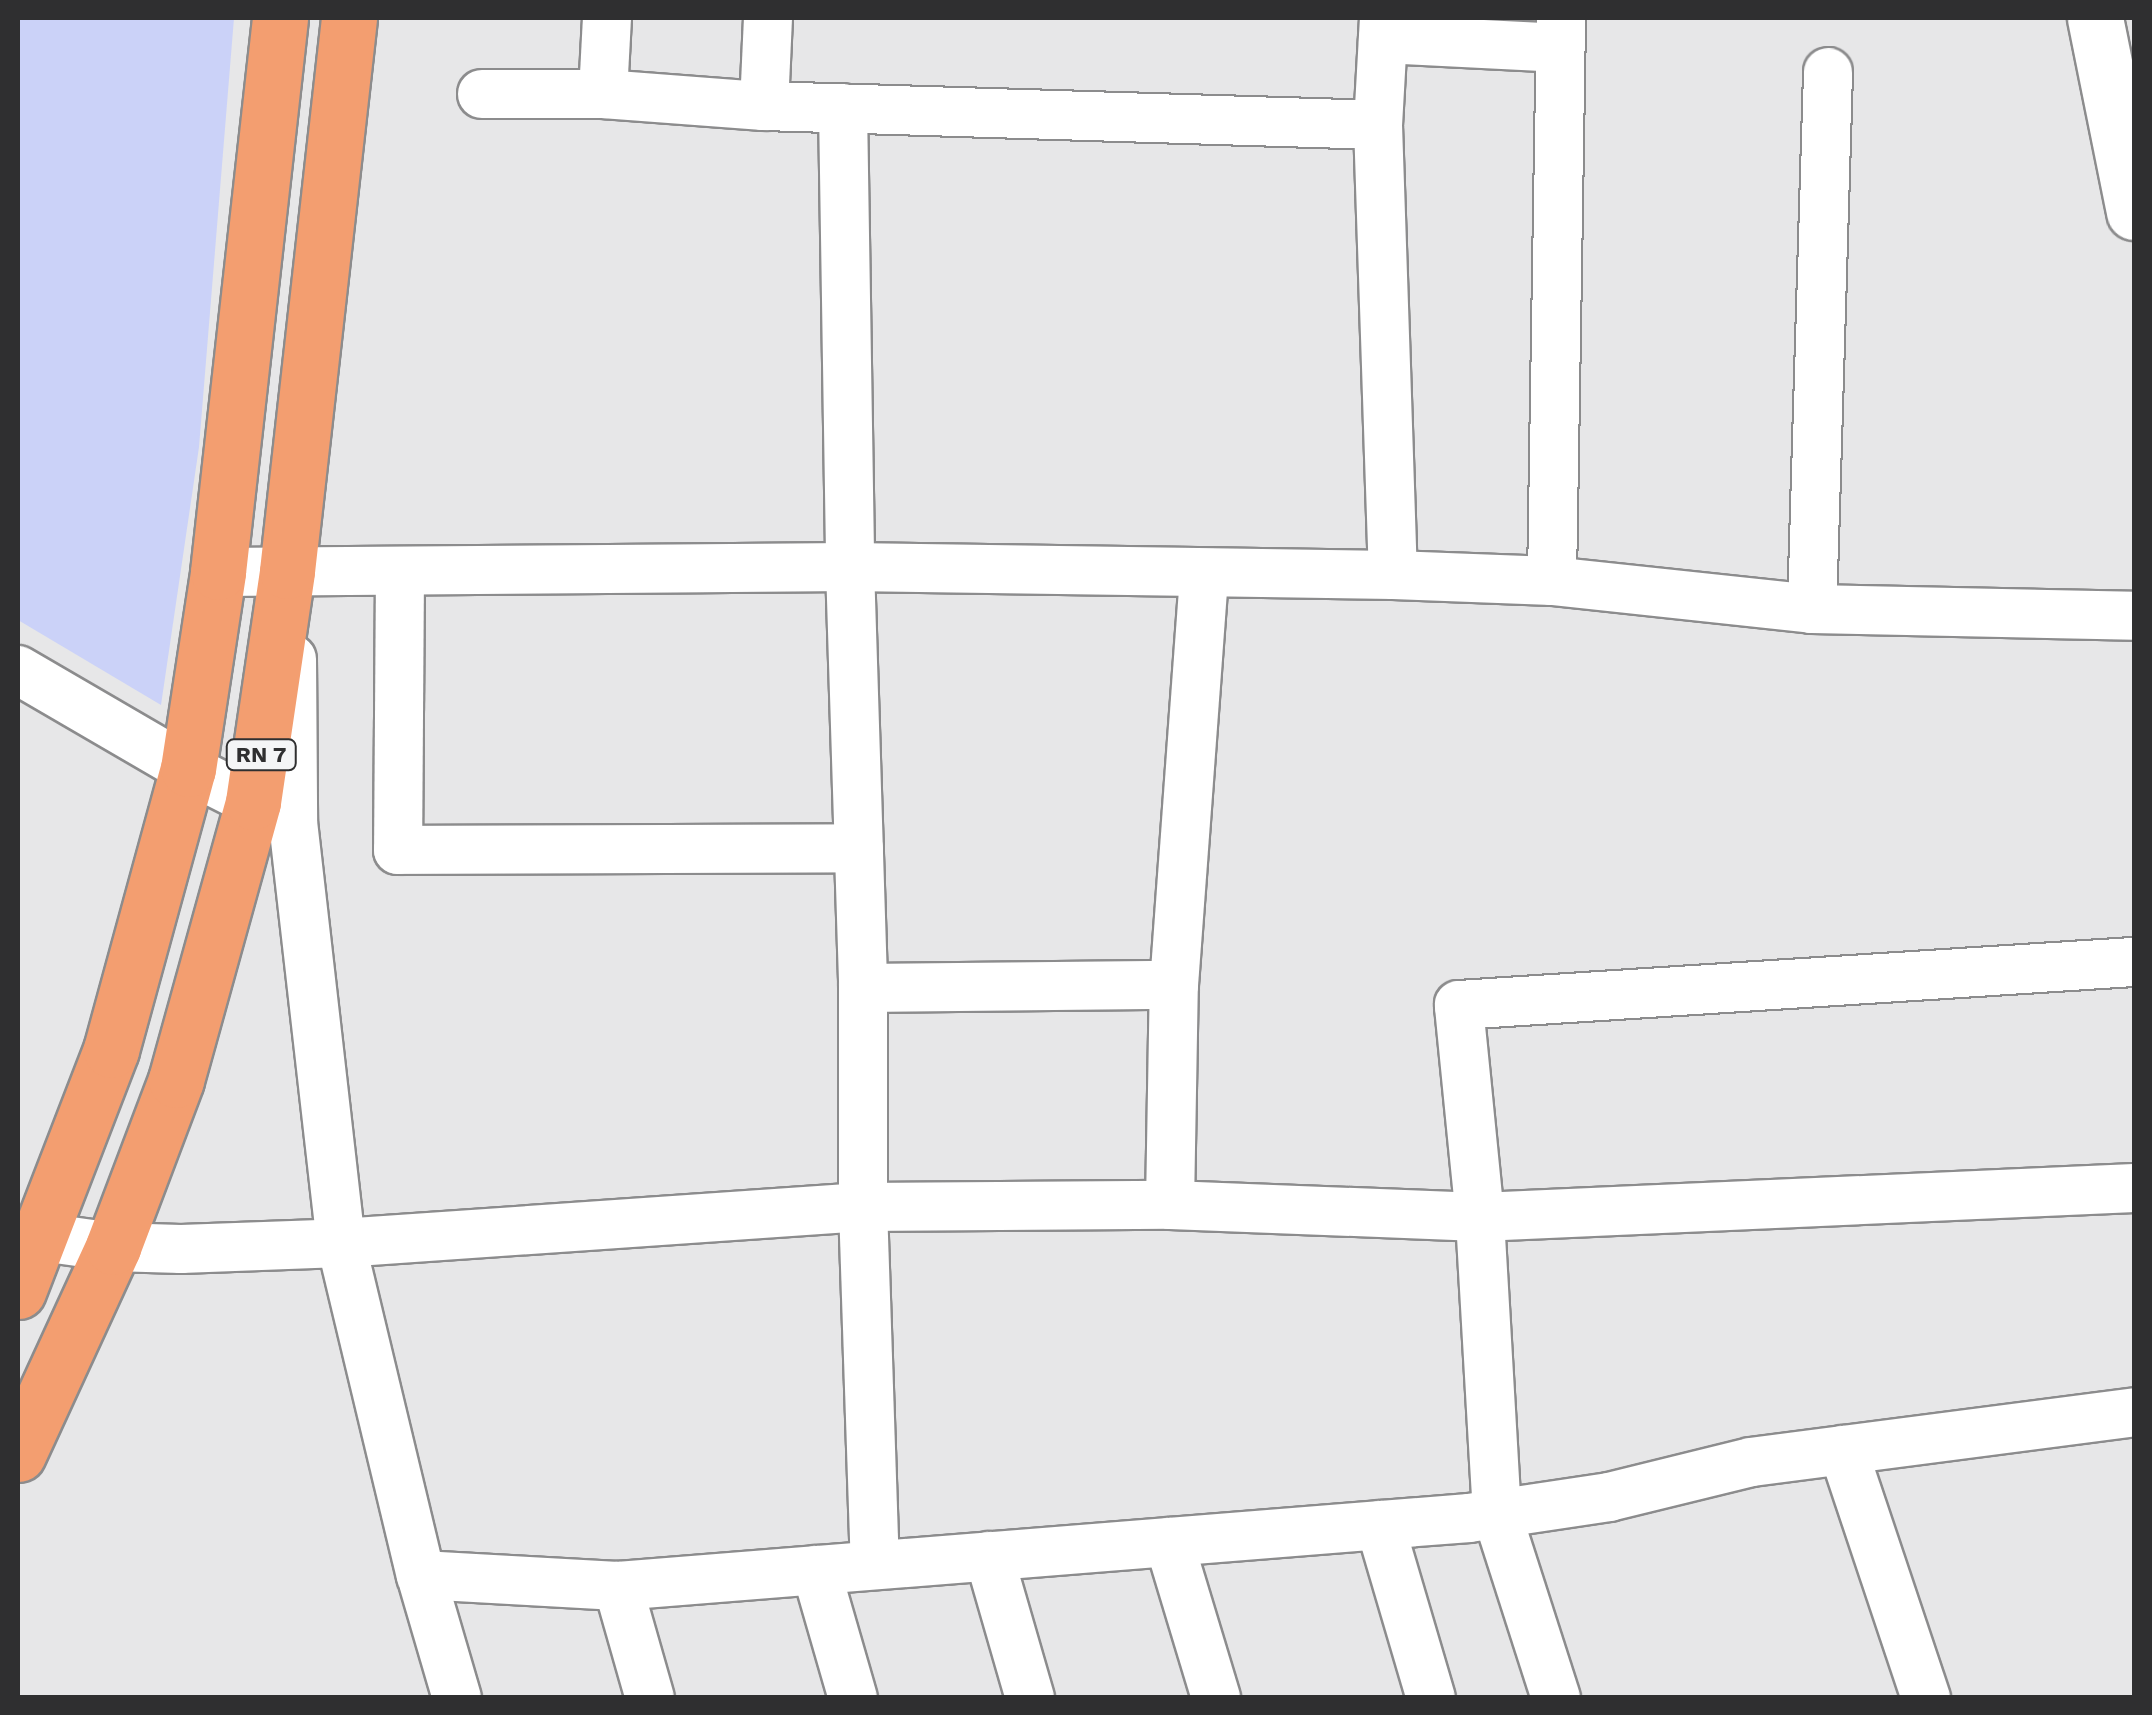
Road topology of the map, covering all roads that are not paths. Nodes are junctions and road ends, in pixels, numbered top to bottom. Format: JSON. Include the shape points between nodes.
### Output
{"nodes":[{"id":1,"x":608,"y":18,"type":"edge"},
{"id":2,"x":768,"y":18,"type":"edge"},
{"id":3,"x":2096,"y":18,"type":"edge"},
{"id":4,"x":1383,"y":28,"type":"edge"},
{"id":5,"x":1560,"y":33,"type":"edge"},
{"id":6,"x":277,"y":42,"type":"edge"},
{"id":7,"x":346,"y":43,"type":"edge"},
{"id":8,"x":1828,"y":72,"type":"dead end"},
{"id":9,"x":482,"y":94,"type":"dead end"},
{"id":10,"x":603,"y":94,"type":"junction"},
{"id":11,"x":764,"y":106,"type":"junction"},
{"id":12,"x":843,"y":108,"type":"junction"},
{"id":13,"x":1378,"y":125,"type":"junction"},
{"id":14,"x":2134,"y":212,"type":"edge"},
{"id":15,"x":850,"y":567,"type":"junction"},
{"id":16,"x":287,"y":570,"type":"junction"},
{"id":17,"x":218,"y":572,"type":"junction"},
{"id":18,"x":400,"y":572,"type":"junction"},
{"id":19,"x":1204,"y":576,"type":"junction"},
{"id":20,"x":1393,"y":576,"type":"junction"},
{"id":21,"x":1552,"y":582,"type":"junction"},
{"id":22,"x":1812,"y":609,"type":"junction"},
{"id":23,"x":2134,"y":616,"type":"edge"},
{"id":24,"x":18,"y":670,"type":"edge"},
{"id":25,"x":188,"y":768,"type":"junction"},
{"id":26,"x":273,"y":812,"type":"junction"},
{"id":27,"x":859,"y":848,"type":"junction"},
{"id":28,"x":2134,"y":962,"type":"edge"},
{"id":29,"x":1174,"y":985,"type":"junction"},
{"id":30,"x":863,"y":988,"type":"junction"},
{"id":31,"x":2134,"y":1188,"type":"edge"},
{"id":32,"x":1170,"y":1205,"type":"junction"},
{"id":33,"x":862,"y":1207,"type":"junction"},
{"id":34,"x":1480,"y":1217,"type":"junction"},
{"id":35,"x":42,"y":1237,"type":"junction"},
{"id":36,"x":341,"y":1243,"type":"junction"},
{"id":37,"x":113,"y":1247,"type":"junction"},
{"id":38,"x":18,"y":1291,"type":"edge"},
{"id":39,"x":2134,"y":1412,"type":"edge"},
{"id":40,"x":1842,"y":1450,"type":"junction"},
{"id":41,"x":18,"y":1454,"type":"edge"},
{"id":42,"x":1497,"y":1514,"type":"junction"},
{"id":43,"x":1380,"y":1525,"type":"junction"},
{"id":44,"x":1170,"y":1542,"type":"junction"},
{"id":45,"x":989,"y":1556,"type":"junction"},
{"id":46,"x":875,"y":1566,"type":"junction"},
{"id":47,"x":816,"y":1570,"type":"junction"},
{"id":48,"x":421,"y":1575,"type":"junction"},
{"id":49,"x":618,"y":1586,"type":"junction"},
{"id":50,"x":1921,"y":1696,"type":"edge"},
{"id":51,"x":457,"y":1698,"type":"edge"},
{"id":52,"x":650,"y":1698,"type":"edge"},
{"id":53,"x":852,"y":1698,"type":"edge"},
{"id":54,"x":1030,"y":1698,"type":"edge"},
{"id":55,"x":1216,"y":1698,"type":"edge"},
{"id":56,"x":1431,"y":1698,"type":"edge"},
{"id":57,"x":1556,"y":1698,"type":"edge"}],
"edges":[{"from":1,"to":10,"type":"street"},
{"from":2,"to":11,"type":"street"},
{"from":3,"to":14,"type":"street"},
{"from":4,"to":5,"type":"street"},
{"from":4,"to":13,"type":"street"},
{"from":5,"to":21,"type":"street"},
{"from":6,"to":7,"type":"highway"},
{"from":6,"to":17,"type":"highway","number":"RN 7"},
{"from":7,"to":16,"type":"highway","number":"RN 7"},
{"from":8,"to":22,"type":"street"},
{"from":9,"to":10,"type":"street"},
{"from":10,"to":11,"type":"street"},
{"from":11,"to":12,"type":"street"},
{"from":12,"to":13,"type":"street"},
{"from":12,"to":15,"type":"street"},
{"from":13,"to":20,"type":"street"},
{"from":15,"to":18,"type":"street"},
{"from":15,"to":19,"type":"street"},
{"from":15,"to":27,"type":"street"},
{"from":16,"to":17,"type":"street"},
{"from":16,"to":18,"type":"street"},
{"from":16,"to":26,"type":"highway","number":"RN 7"},
{"from":17,"to":25,"type":"highway","number":"RN 7"},
{"from":18,"to":27,"type":"street","via":[[398,850]]},
{"from":19,"to":20,"type":"street"},
{"from":19,"to":29,"type":"street"},
{"from":20,"to":21,"type":"street"},
{"from":21,"to":22,"type":"street"},
{"from":22,"to":23,"type":"street"},
{"from":24,"to":25,"type":"street"},
{"from":25,"to":26,"type":"street"},
{"from":25,"to":35,"type":"highway","number":"RN 7","via":[[111,1050]]},
{"from":26,"to":36,"type":"street"},
{"from":26,"to":37,"type":"highway","number":"RN 7"},
{"from":27,"to":30,"type":"street"},
{"from":28,"to":34,"type":"street","via":[[1459,1005]]},
{"from":29,"to":30,"type":"street"},
{"from":29,"to":32,"type":"street"},
{"from":30,"to":33,"type":"street"},
{"from":31,"to":34,"type":"street"},
{"from":32,"to":33,"type":"street"},
{"from":32,"to":34,"type":"street"},
{"from":33,"to":36,"type":"street"},
{"from":33,"to":46,"type":"street"},
{"from":34,"to":42,"type":"street"},
{"from":35,"to":37,"type":"street"},
{"from":35,"to":38,"type":"highway","number":"RN 7"},
{"from":36,"to":37,"type":"street"},
{"from":36,"to":48,"type":"street"},
{"from":37,"to":41,"type":"highway","number":"RN 7"},
{"from":39,"to":40,"type":"street"},
{"from":40,"to":42,"type":"street"},
{"from":40,"to":50,"type":"street"},
{"from":42,"to":43,"type":"street"},
{"from":42,"to":57,"type":"street"},
{"from":43,"to":44,"type":"street"},
{"from":43,"to":56,"type":"street"},
{"from":44,"to":45,"type":"street"},
{"from":44,"to":55,"type":"street"},
{"from":45,"to":46,"type":"street"},
{"from":45,"to":54,"type":"street"},
{"from":46,"to":47,"type":"street"},
{"from":47,"to":49,"type":"street"},
{"from":47,"to":53,"type":"street"},
{"from":48,"to":49,"type":"street"},
{"from":48,"to":51,"type":"street"},
{"from":49,"to":52,"type":"street"}]}
